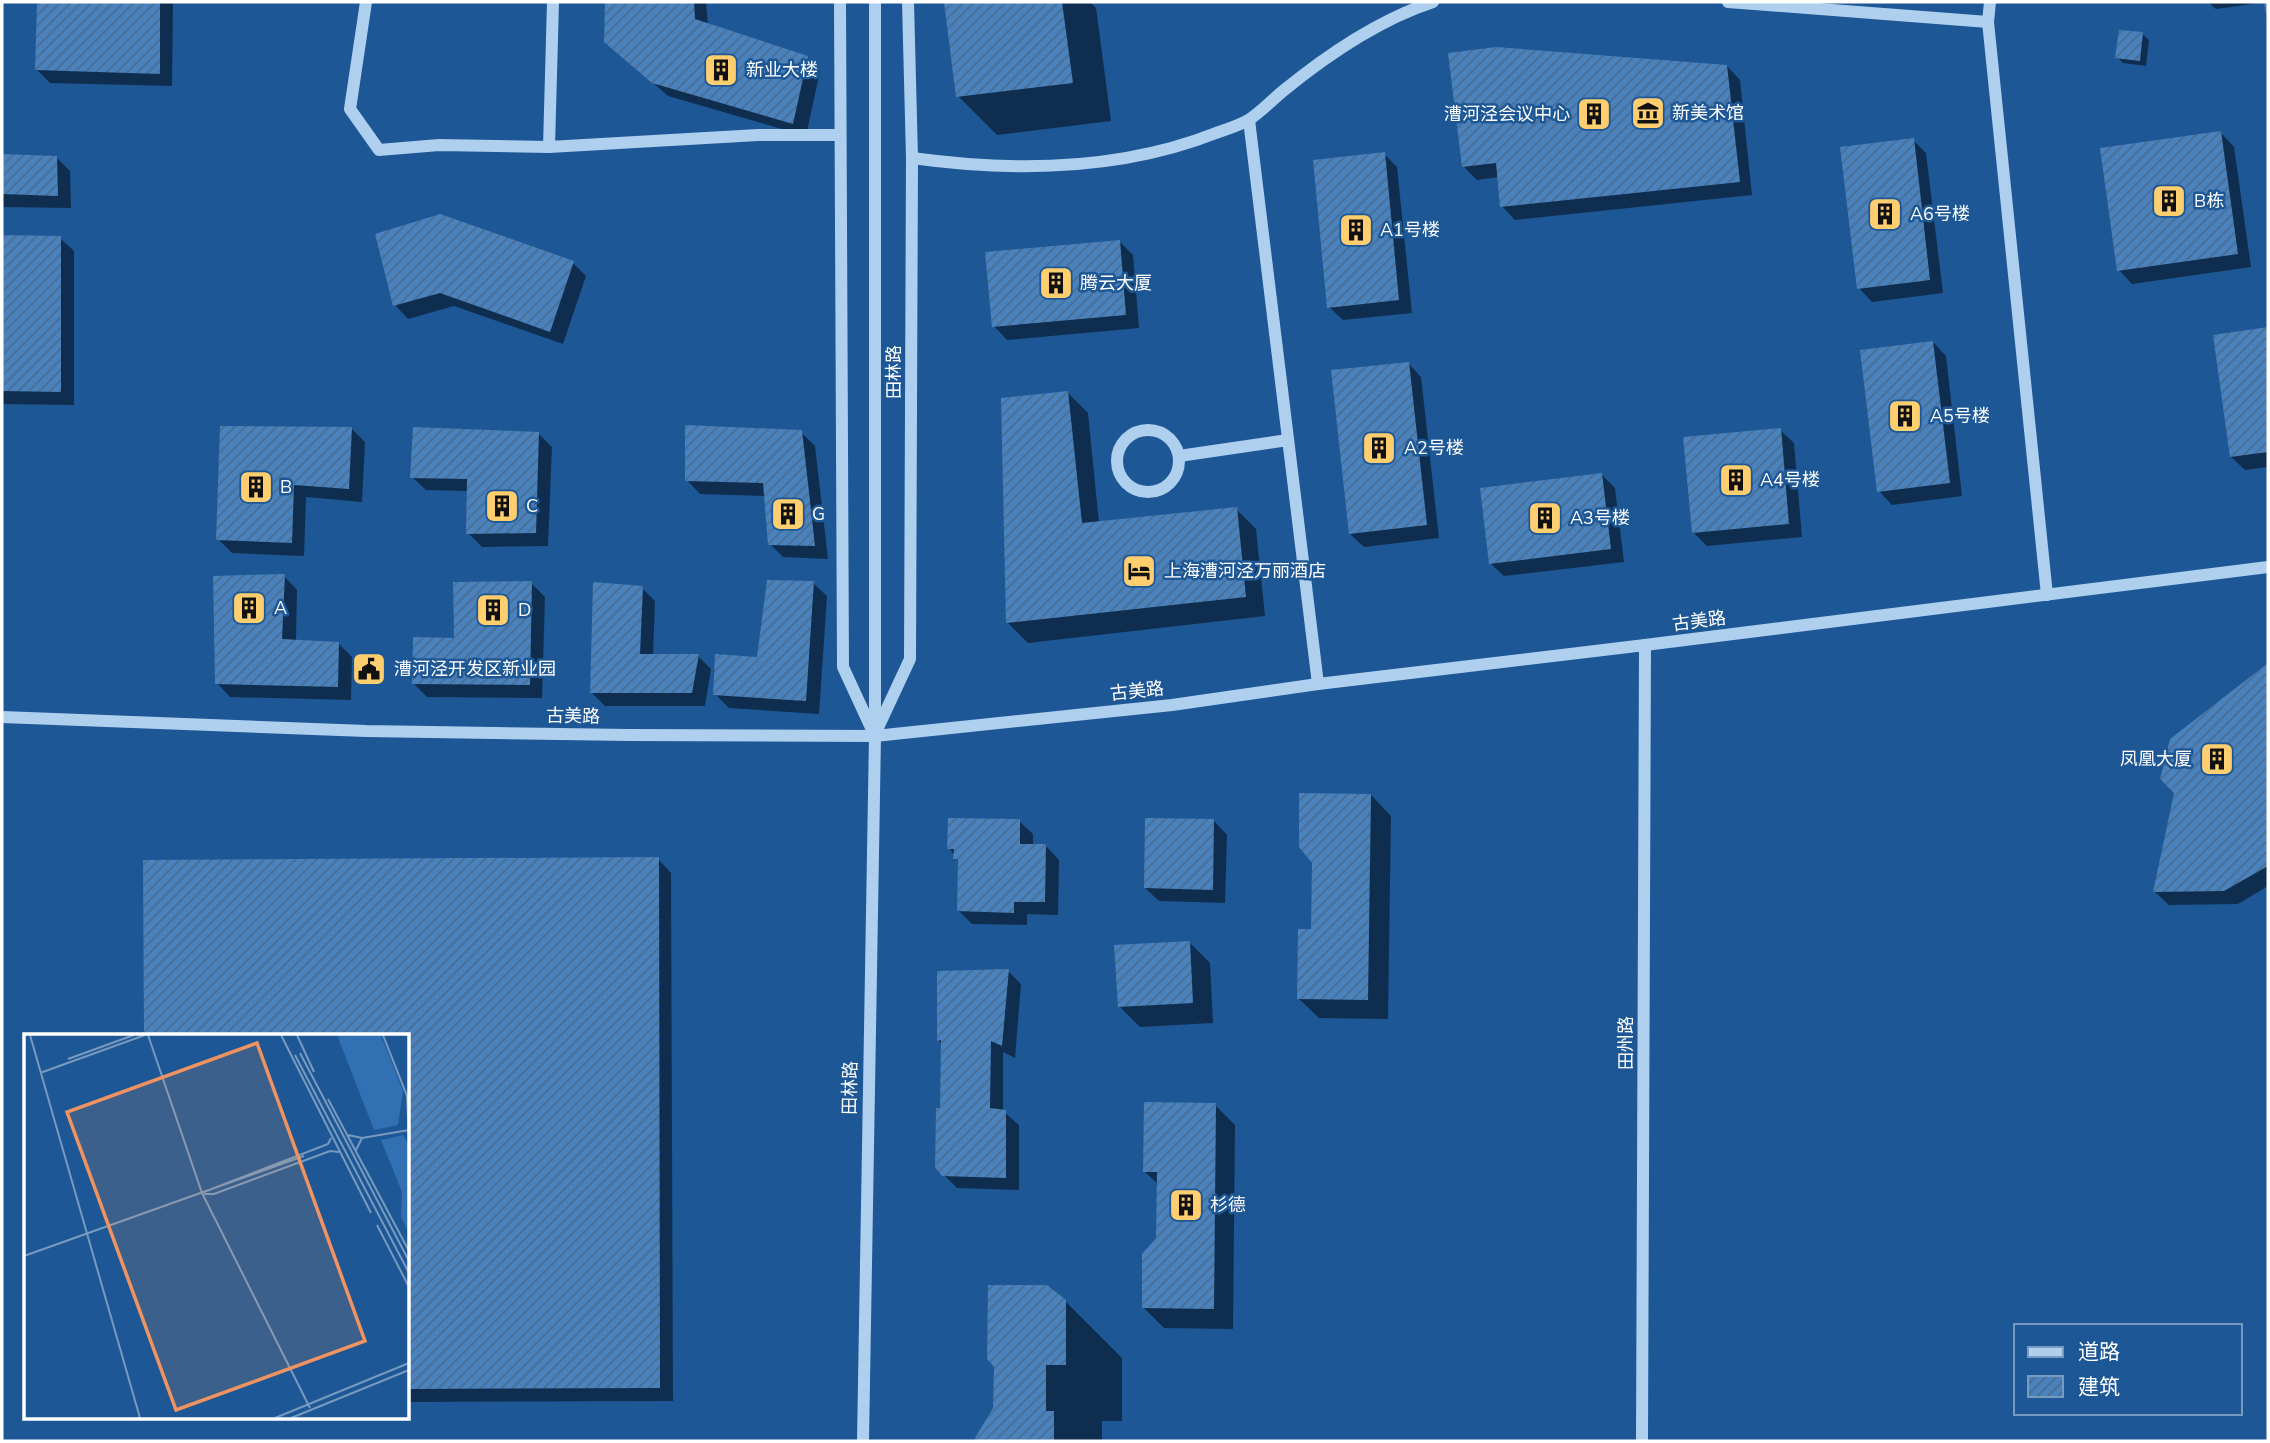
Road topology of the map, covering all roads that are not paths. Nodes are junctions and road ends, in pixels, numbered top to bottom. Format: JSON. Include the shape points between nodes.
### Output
{"nodes":[{"id":1,"x":366,"y":2,"type":"edge"},
{"id":2,"x":554,"y":2,"type":"edge"},
{"id":3,"x":840,"y":2,"type":"edge"},
{"id":4,"x":875,"y":2,"type":"edge"},
{"id":5,"x":908,"y":2,"type":"edge"},
{"id":6,"x":1433,"y":2,"type":"edge"},
{"id":7,"x":1728,"y":2,"type":"edge"},
{"id":8,"x":1990,"y":2,"type":"edge"},
{"id":9,"x":1988,"y":22,"type":"junction"},
{"id":10,"x":1249,"y":120,"type":"junction"},
{"id":11,"x":839,"y":135,"type":"junction"},
{"id":12,"x":549,"y":146,"type":"junction"},
{"id":13,"x":912,"y":158,"type":"junction"},
{"id":14,"x":1289,"y":440,"type":"junction"},
{"id":15,"x":1179,"y":456,"type":"junction"},
{"id":16,"x":2268,"y":567,"type":"edge"},
{"id":17,"x":2047,"y":595,"type":"junction"},
{"id":18,"x":1645,"y":645,"type":"junction"},
{"id":19,"x":1318,"y":684,"type":"junction"},
{"id":20,"x":2,"y":717,"type":"edge"},
{"id":21,"x":875,"y":736,"type":"junction"},
{"id":22,"x":863,"y":1441,"type":"edge"},
{"id":23,"x":1642,"y":1441,"type":"edge"}],
"edges":[{"from":1,"to":12,"type":"street","via":[[350,110],[379,150],[439,145]]},
{"from":2,"to":12,"type":"street"},
{"from":3,"to":11,"type":"street","name":"田林路"},
{"from":4,"to":21,"type":"street","name":"田林路"},
{"from":5,"to":13,"type":"street","name":"田林路"},
{"from":6,"to":10,"type":"street","via":[[1347,44]]},
{"from":7,"to":9,"type":"street"},
{"from":8,"to":9,"type":"street"},
{"from":9,"to":17,"type":"street"},
{"from":10,"to":13,"type":"street","via":[[1185,146],[1059,166],[967,165]]},
{"from":10,"to":14,"type":"street"},
{"from":11,"to":12,"type":"street"},
{"from":11,"to":21,"type":"street","name":"田林路","via":[[844,667]]},
{"from":13,"to":21,"type":"street","name":"田林路","via":[[910,659]]},
{"from":14,"to":15,"type":"street"},
{"from":14,"to":19,"type":"street"},
{"from":15,"to":15,"type":"street","via":[[1168,437],[1148,430],[1138,432],[1123,444],[1119,472],[1139,491],[1159,490],[1175,476]]},
{"from":16,"to":17,"type":"street","name":"古美路"},
{"from":17,"to":18,"type":"street","name":"古美路"},
{"from":18,"to":19,"type":"street","name":"古美路"},
{"from":18,"to":23,"type":"street","name":"田州路"},
{"from":19,"to":21,"type":"street","name":"古美路","via":[[1172,705]]},
{"from":20,"to":21,"type":"street","name":"古美路","via":[[366,731]]},
{"from":21,"to":22,"type":"street","name":"田林路"}]}
